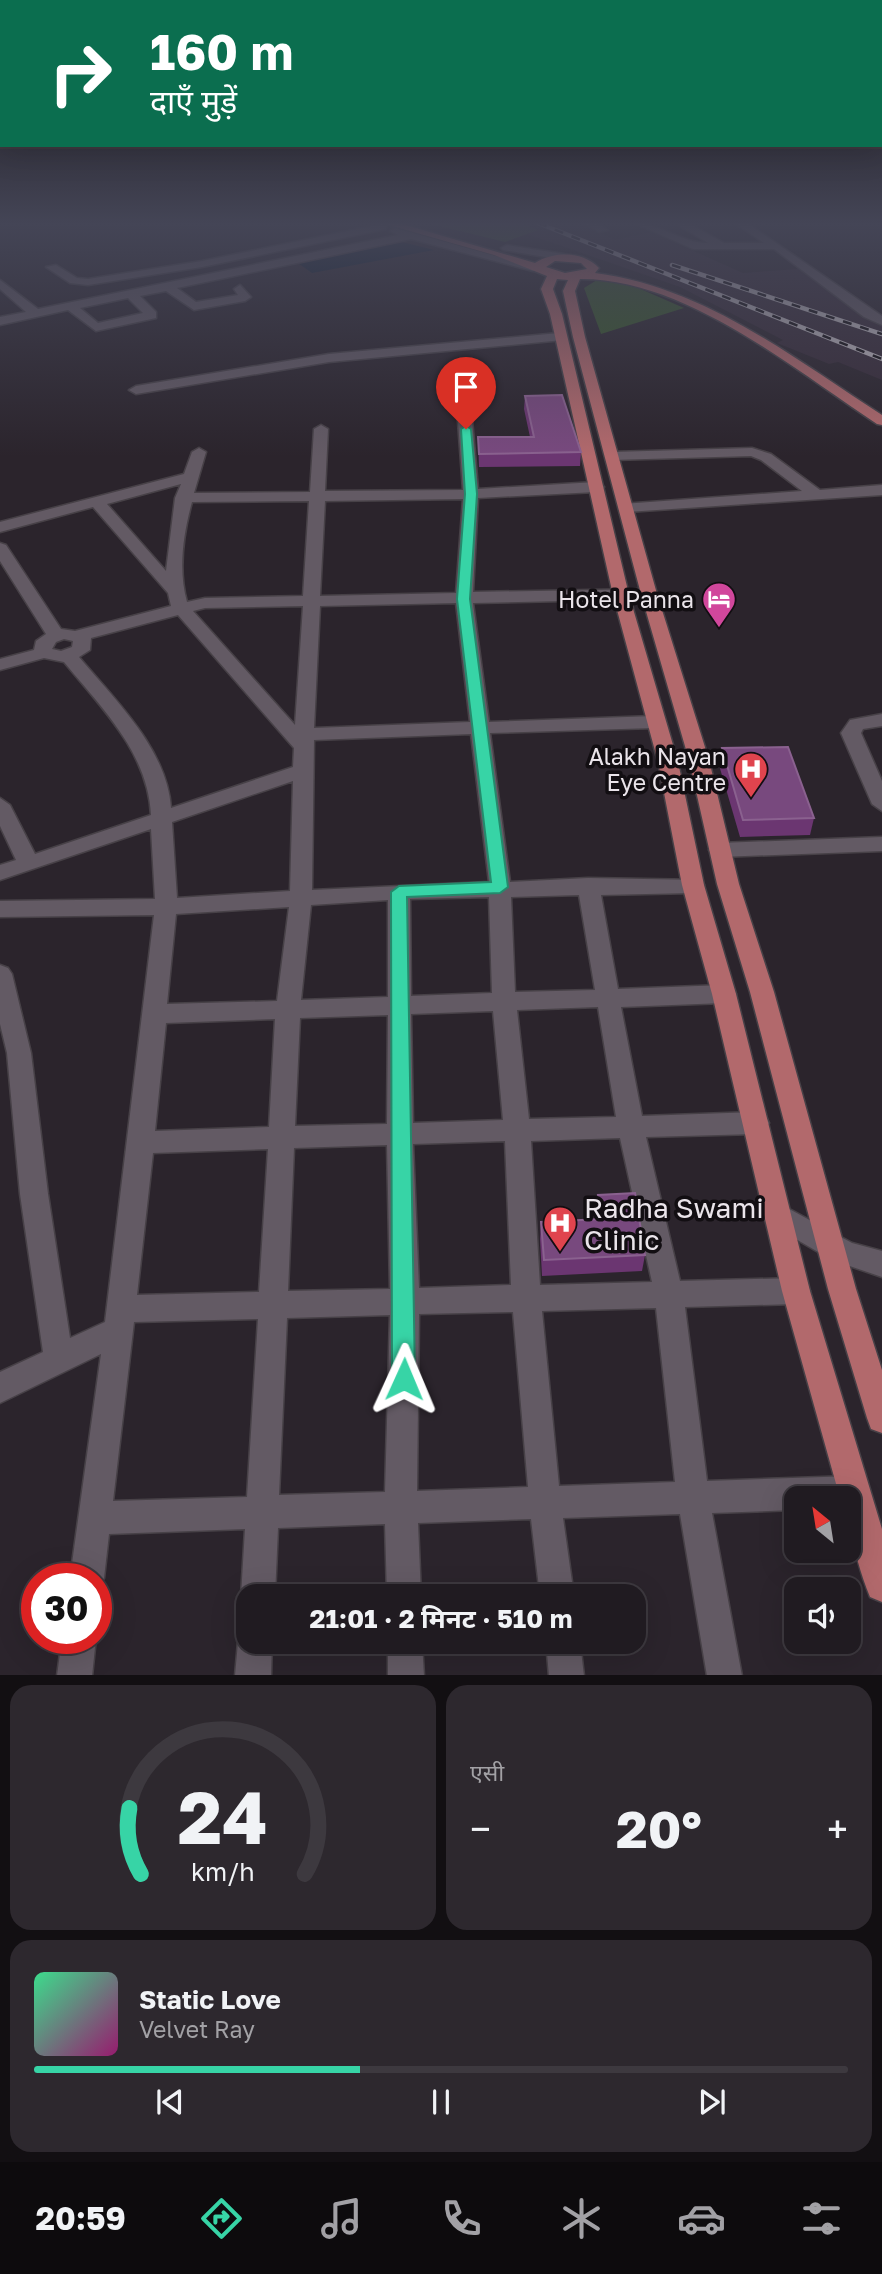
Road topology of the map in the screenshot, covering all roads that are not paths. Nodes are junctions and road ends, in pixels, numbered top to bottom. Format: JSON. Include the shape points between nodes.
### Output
{"nodes":[{"id":1,"x":21,"y":301,"type":"edge"},
{"id":2,"x":88,"y":301,"type":"edge"},
{"id":3,"x":138,"y":301,"type":"edge"},
{"id":4,"x":187,"y":301,"type":"edge"},
{"id":5,"x":219,"y":301,"type":"edge"},
{"id":6,"x":551,"y":301,"type":"edge"},
{"id":7,"x":572,"y":301,"type":"edge"},
{"id":8,"x":687,"y":301,"type":"edge"},
{"id":9,"x":704,"y":301,"type":"edge"},
{"id":10,"x":851,"y":301,"type":"edge"},
{"id":11,"x":69,"y":305,"type":"junction"},
{"id":12,"x":35,"y":313,"type":"junction"},
{"id":13,"x":0,"y":321,"type":"edge"},
{"id":14,"x":882,"y":321,"type":"edge"},
{"id":15,"x":559,"y":337,"type":"junction"},
{"id":16,"x":136,"y":390,"type":"dead end"},
{"id":17,"x":464,"y":408,"type":"dead end"},
{"id":18,"x":882,"y":412,"type":"edge"},
{"id":19,"x":882,"y":421,"type":"edge"},
{"id":20,"x":321,"y":429,"type":"dead end"},
{"id":21,"x":199,"y":452,"type":"dead end"},
{"id":22,"x":612,"y":456,"type":"junction"},
{"id":23,"x":190,"y":477,"type":"junction"},
{"id":24,"x":596,"y":487,"type":"junction"},
{"id":25,"x":882,"y":490,"type":"edge"},
{"id":26,"x":471,"y":494,"type":"junction"},
{"id":27,"x":316,"y":496,"type":"junction"},
{"id":28,"x":819,"y":496,"type":"junction"},
{"id":29,"x":183,"y":498,"type":"junction"},
{"id":30,"x":97,"y":502,"type":"junction"},
{"id":31,"x":627,"y":507,"type":"junction"},
{"id":32,"x":0,"y":527,"type":"edge"},
{"id":33,"x":0,"y":548,"type":"edge"},
{"id":34,"x":172,"y":589,"type":"junction"},
{"id":35,"x":649,"y":594,"type":"junction"},
{"id":36,"x":621,"y":595,"type":"junction"},
{"id":37,"x":464,"y":599,"type":"junction"},
{"id":38,"x":312,"y":602,"type":"junction"},
{"id":39,"x":180,"y":607,"type":"junction"},
{"id":40,"x":68,"y":642,"type":"junction"},
{"id":41,"x":0,"y":665,"type":"edge"},
{"id":42,"x":882,"y":720,"type":"edge"},
{"id":43,"x":654,"y":722,"type":"junction"},
{"id":44,"x":481,"y":727,"type":"junction"},
{"id":45,"x":303,"y":740,"type":"junction"},
{"id":46,"x":303,"y":771,"type":"junction"},
{"id":47,"x":882,"y":804,"type":"edge"},
{"id":48,"x":0,"y":805,"type":"edge"},
{"id":49,"x":161,"y":821,"type":"junction"},
{"id":50,"x":882,"y":844,"type":"edge"},
{"id":51,"x":720,"y":850,"type":"junction"},
{"id":52,"x":29,"y":864,"type":"junction"},
{"id":53,"x":0,"y":873,"type":"edge"},
{"id":54,"x":693,"y":885,"type":"junction"},
{"id":55,"x":588,"y":886,"type":"junction"},
{"id":56,"x":500,"y":887,"type":"junction"},
{"id":57,"x":399,"y":892,"type":"junction"},
{"id":58,"x":301,"y":896,"type":"junction"},
{"id":59,"x":166,"y":907,"type":"junction"},
{"id":60,"x":0,"y":909,"type":"edge"},
{"id":61,"x":0,"y":974,"type":"edge"},
{"id":62,"x":724,"y":994,"type":"junction"},
{"id":63,"x":608,"y":998,"type":"junction"},
{"id":64,"x":504,"y":1002,"type":"junction"},
{"id":65,"x":400,"y":1005,"type":"junction"},
{"id":66,"x":288,"y":1009,"type":"junction"},
{"id":67,"x":154,"y":1014,"type":"junction"},
{"id":68,"x":756,"y":1123,"type":"junction"},
{"id":69,"x":631,"y":1127,"type":"junction"},
{"id":70,"x":517,"y":1130,"type":"junction"},
{"id":71,"x":400,"y":1134,"type":"junction"},
{"id":72,"x":283,"y":1138,"type":"junction"},
{"id":73,"x":141,"y":1142,"type":"junction"},
{"id":74,"x":780,"y":1216,"type":"junction"},
{"id":75,"x":831,"y":1247,"type":"junction"},
{"id":76,"x":882,"y":1264,"type":"edge"},
{"id":77,"x":796,"y":1291,"type":"junction"},
{"id":78,"x":669,"y":1295,"type":"junction"},
{"id":79,"x":527,"y":1298,"type":"junction"},
{"id":80,"x":405,"y":1301,"type":"junction"},
{"id":81,"x":274,"y":1305,"type":"junction"},
{"id":82,"x":119,"y":1320,"type":"junction"},
{"id":83,"x":60,"y":1360,"type":"junction"},
{"id":84,"x":0,"y":1388,"type":"edge"},
{"id":85,"x":882,"y":1418,"type":"edge"},
{"id":86,"x":851,"y":1486,"type":"edge"},
{"id":87,"x":784,"y":1494,"type":"edge"},
{"id":88,"x":693,"y":1497,"type":"junction"},
{"id":89,"x":545,"y":1503,"type":"junction"},
{"id":90,"x":401,"y":1508,"type":"junction"},
{"id":91,"x":263,"y":1512,"type":"junction"},
{"id":92,"x":94,"y":1518,"type":"junction"},
{"id":93,"x":861,"y":1518,"type":"edge"},
{"id":94,"x":89,"y":1563,"type":"edge"},
{"id":95,"x":259,"y":1584,"type":"edge"},
{"id":96,"x":404,"y":1584,"type":"edge"},
{"id":97,"x":555,"y":1584,"type":"edge"},
{"id":98,"x":882,"y":1585,"type":"edge"},
{"id":99,"x":77,"y":1654,"type":"edge"},
{"id":100,"x":254,"y":1654,"type":"edge"},
{"id":101,"x":405,"y":1654,"type":"edge"},
{"id":102,"x":564,"y":1654,"type":"edge"},
{"id":103,"x":74,"y":1675,"type":"edge"},
{"id":104,"x":253,"y":1675,"type":"edge"},
{"id":105,"x":406,"y":1675,"type":"edge"},
{"id":106,"x":567,"y":1675,"type":"edge"},
{"id":107,"x":725,"y":1675,"type":"edge"}],
"edges":[{"from":1,"to":12,"type":"street"},
{"from":2,"to":11,"type":"street"},
{"from":3,"to":11,"type":"street","via":[[152,315],[96,327]]},
{"from":4,"to":5,"type":"street","via":[[194,306]]},
{"from":6,"to":15,"type":"main road"},
{"from":7,"to":22,"type":"main road"},
{"from":8,"to":19,"type":"main road"},
{"from":9,"to":18,"type":"main road"},
{"from":10,"to":14,"type":"street"},
{"from":11,"to":12,"type":"street"},
{"from":12,"to":13,"type":"street"},
{"from":15,"to":16,"type":"street","via":[[329,358]]},
{"from":15,"to":24,"type":"main road"},
{"from":17,"to":26,"type":"street"},
{"from":20,"to":27,"type":"street"},
{"from":21,"to":23,"type":"street"},
{"from":22,"to":28,"type":"street","via":[[751,452],[766,457]]},
{"from":22,"to":31,"type":"main road"},
{"from":23,"to":29,"type":"street"},
{"from":23,"to":30,"type":"street"},
{"from":24,"to":26,"type":"street"},
{"from":24,"to":36,"type":"main road"},
{"from":25,"to":28,"type":"street"},
{"from":26,"to":27,"type":"street"},
{"from":26,"to":37,"type":"street"},
{"from":27,"to":29,"type":"street"},
{"from":27,"to":38,"type":"street"},
{"from":28,"to":31,"type":"street"},
{"from":29,"to":34,"type":"street"},
{"from":30,"to":32,"type":"street"},
{"from":30,"to":34,"type":"street"},
{"from":31,"to":35,"type":"main road"},
{"from":33,"to":40,"type":"street"},
{"from":34,"to":39,"type":"street"},
{"from":35,"to":36,"type":"street"},
{"from":35,"to":51,"type":"main road","via":[[699,761]]},
{"from":36,"to":37,"type":"street"},
{"from":36,"to":43,"type":"main road","via":[[634,630]]},
{"from":37,"to":38,"type":"street"},
{"from":37,"to":44,"type":"street"},
{"from":38,"to":39,"type":"street"},
{"from":38,"to":45,"type":"street"},
{"from":39,"to":40,"type":"street"},
{"from":39,"to":45,"type":"street"},
{"from":40,"to":41,"type":"street","via":[[54,657],[44,653]]},
{"from":40,"to":49,"type":"street","via":[[151,765],[160,793]]},
{"from":42,"to":47,"type":"street","via":[[858,724],[851,733]]},
{"from":43,"to":44,"type":"street"},
{"from":43,"to":54,"type":"main road","via":[[668,762]]},
{"from":44,"to":45,"type":"street"},
{"from":44,"to":56,"type":"street"},
{"from":45,"to":46,"type":"street"},
{"from":46,"to":49,"type":"street"},
{"from":46,"to":58,"type":"street"},
{"from":48,"to":52,"type":"street"},
{"from":49,"to":52,"type":"street"},
{"from":49,"to":59,"type":"street"},
{"from":50,"to":51,"type":"street"},
{"from":51,"to":75,"type":"main road"},
{"from":52,"to":53,"type":"street"},
{"from":54,"to":55,"type":"street"},
{"from":54,"to":62,"type":"main road"},
{"from":55,"to":56,"type":"street"},
{"from":55,"to":63,"type":"street"},
{"from":56,"to":57,"type":"street"},
{"from":56,"to":64,"type":"street"},
{"from":57,"to":58,"type":"street"},
{"from":57,"to":65,"type":"street"},
{"from":58,"to":59,"type":"street"},
{"from":58,"to":66,"type":"street"},
{"from":59,"to":60,"type":"street"},
{"from":59,"to":67,"type":"street"},
{"from":61,"to":83,"type":"street","via":[[19,1053],[34,1194]]},
{"from":62,"to":63,"type":"street"},
{"from":62,"to":68,"type":"main road"},
{"from":63,"to":64,"type":"street"},
{"from":63,"to":69,"type":"street"},
{"from":64,"to":65,"type":"street"},
{"from":64,"to":70,"type":"street"},
{"from":65,"to":66,"type":"street"},
{"from":65,"to":71,"type":"street"},
{"from":66,"to":67,"type":"street"},
{"from":66,"to":72,"type":"street"},
{"from":67,"to":73,"type":"street"},
{"from":68,"to":69,"type":"street"},
{"from":68,"to":74,"type":"main road"},
{"from":69,"to":70,"type":"street"},
{"from":69,"to":78,"type":"street"},
{"from":70,"to":71,"type":"street"},
{"from":70,"to":79,"type":"street"},
{"from":71,"to":72,"type":"street"},
{"from":71,"to":80,"type":"street"},
{"from":72,"to":73,"type":"street"},
{"from":72,"to":81,"type":"street"},
{"from":73,"to":82,"type":"street"},
{"from":74,"to":75,"type":"street"},
{"from":74,"to":77,"type":"main road"},
{"from":75,"to":76,"type":"street"},
{"from":75,"to":85,"type":"main road"},
{"from":77,"to":78,"type":"street"},
{"from":77,"to":86,"type":"main road"},
{"from":78,"to":79,"type":"street"},
{"from":78,"to":88,"type":"street"},
{"from":79,"to":80,"type":"street"},
{"from":79,"to":89,"type":"street"},
{"from":80,"to":81,"type":"street"},
{"from":80,"to":90,"type":"street"},
{"from":81,"to":82,"type":"street"},
{"from":81,"to":91,"type":"street"},
{"from":82,"to":83,"type":"street"},
{"from":82,"to":92,"type":"street"},
{"from":83,"to":84,"type":"street"},
{"from":87,"to":88,"type":"street"},
{"from":88,"to":89,"type":"street"},
{"from":88,"to":107,"type":"street"},
{"from":89,"to":90,"type":"street"},
{"from":89,"to":97,"type":"street"},
{"from":90,"to":91,"type":"street"},
{"from":90,"to":96,"type":"street"},
{"from":91,"to":92,"type":"street"},
{"from":91,"to":95,"type":"street"},
{"from":92,"to":94,"type":"street"},
{"from":93,"to":98,"type":"main road"},
{"from":99,"to":103,"type":"street"},
{"from":100,"to":104,"type":"street"},
{"from":101,"to":105,"type":"street"},
{"from":102,"to":106,"type":"street"}]}
